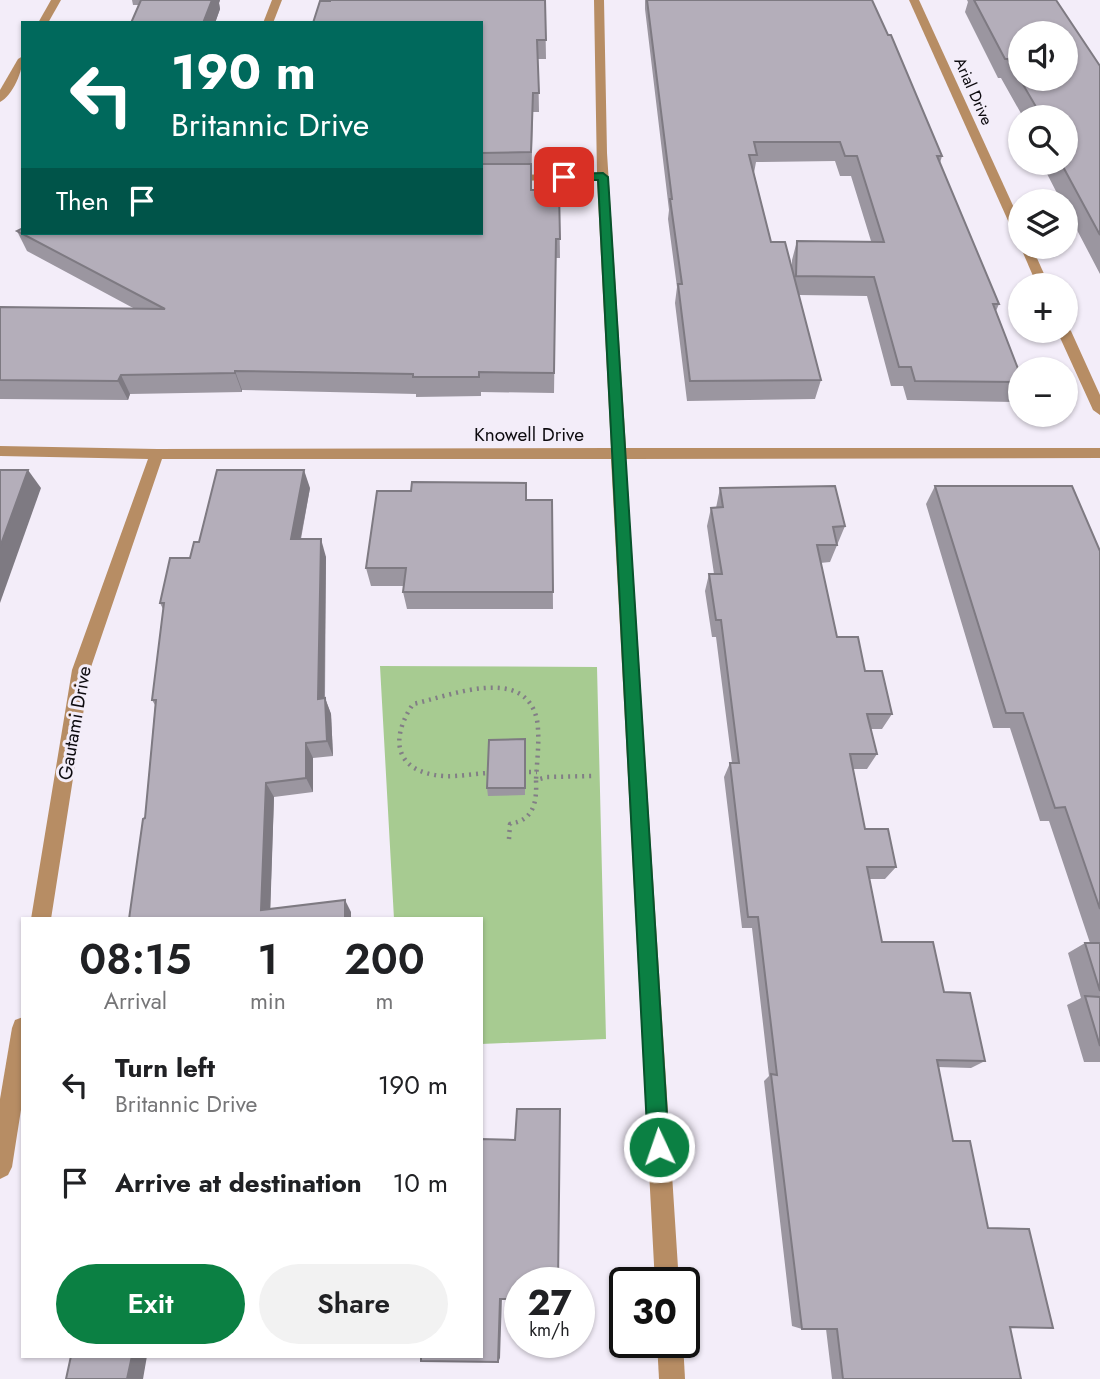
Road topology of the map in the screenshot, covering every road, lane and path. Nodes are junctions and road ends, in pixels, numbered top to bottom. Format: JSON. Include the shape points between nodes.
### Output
{"nodes":[{"id":1,"x":56,"y":0,"type":"edge"},
{"id":2,"x":277,"y":0,"type":"edge"},
{"id":3,"x":599,"y":0,"type":"edge"},
{"id":4,"x":914,"y":0,"type":"edge"},
{"id":5,"x":44,"y":21,"type":"edge"},
{"id":6,"x":269,"y":21,"type":"edge"},
{"id":7,"x":17,"y":79,"type":"edge"},
{"id":8,"x":0,"y":99,"type":"edge"},
{"id":9,"x":603,"y":177,"type":"junction"},
{"id":10,"x":483,"y":178,"type":"edge"},
{"id":11,"x":1008,"y":208,"type":"edge"},
{"id":12,"x":1069,"y":343,"type":"edge"},
{"id":13,"x":1100,"y":410,"type":"edge"},
{"id":14,"x":0,"y":452,"type":"edge"},
{"id":15,"x":619,"y":453,"type":"junction"},
{"id":16,"x":1100,"y":453,"type":"edge"},
{"id":17,"x":157,"y":454,"type":"junction"},
{"id":18,"x":498,"y":772,"type":"edge"},
{"id":19,"x":511,"y":772,"type":"edge"},
{"id":20,"x":537,"y":772,"type":"junction"},
{"id":21,"x":592,"y":776,"type":"dead end"},
{"id":22,"x":536,"y":780,"type":"junction"},
{"id":23,"x":509,"y":839,"type":"dead end"},
{"id":24,"x":41,"y":917,"type":"edge"},
{"id":25,"x":21,"y":1040,"type":"edge"},
{"id":26,"x":0,"y":1167,"type":"edge"},
{"id":27,"x":666,"y":1267,"type":"edge"},
{"id":28,"x":671,"y":1358,"type":"edge"},
{"id":29,"x":672,"y":1379,"type":"edge"}],
"edges":[{"from":1,"to":5,"type":"street"},
{"from":2,"to":6,"type":"street"},
{"from":3,"to":9,"type":"street"},
{"from":4,"to":11,"type":"street","name":"Arial Drive"},
{"from":7,"to":8,"type":"street"},
{"from":9,"to":10,"type":"street"},
{"from":9,"to":15,"type":"street"},
{"from":12,"to":13,"type":"street"},
{"from":14,"to":17,"type":"street","name":"Knowell Drive"},
{"from":15,"to":16,"type":"street","name":"Knowell Drive"},
{"from":15,"to":17,"type":"street","name":"Knowell Drive"},
{"from":15,"to":27,"type":"street"},
{"from":17,"to":24,"type":"street","name":"Gautami Drive","via":[[82,670]]},
{"from":18,"to":20,"type":"path","via":[[440,776],[419,770],[396,746],[404,715],[413,704],[509,686],[524,694],[533,707],[540,732]]},
{"from":19,"to":20,"type":"path"},
{"from":20,"to":22,"type":"path"},
{"from":21,"to":22,"type":"path"},
{"from":22,"to":23,"type":"path","via":[[536,808],[530,817],[510,824]]},
{"from":25,"to":26,"type":"street"},
{"from":28,"to":29,"type":"street"}]}
